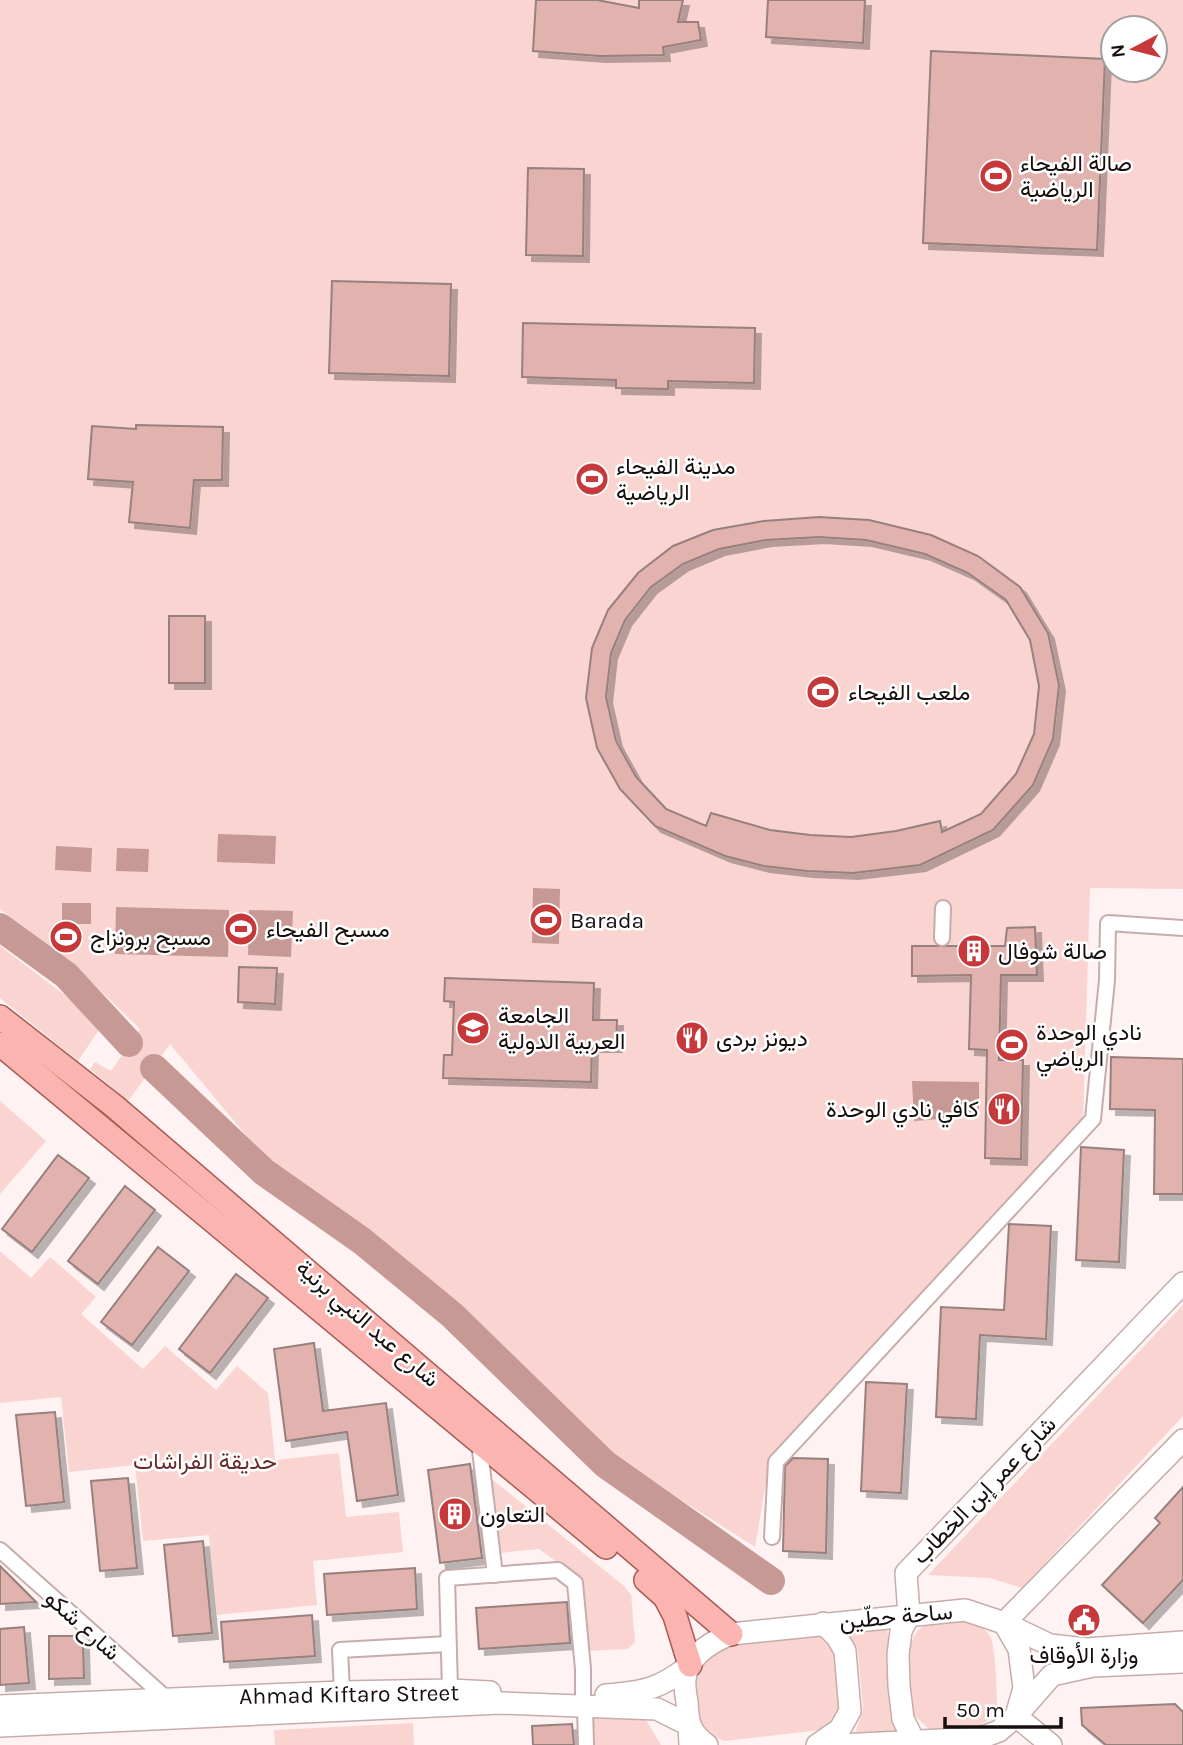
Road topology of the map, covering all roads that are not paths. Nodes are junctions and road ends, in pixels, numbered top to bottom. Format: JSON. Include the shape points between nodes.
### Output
{"nodes":[{"id":1,"x":943,"y":908,"type":"dead end"},
{"id":2,"x":1183,"y":928,"type":"edge"},
{"id":3,"x":942,"y":939,"type":"dead end"},
{"id":4,"x":0,"y":1017,"type":"edge"},
{"id":5,"x":0,"y":1044,"type":"edge"},
{"id":6,"x":1183,"y":1283,"type":"edge"},
{"id":7,"x":1183,"y":1440,"type":"edge"},
{"id":8,"x":479,"y":1442,"type":"junction"},
{"id":9,"x":772,"y":1537,"type":"dead end"},
{"id":10,"x":0,"y":1550,"type":"edge"},
{"id":11,"x":495,"y":1575,"type":"junction"},
{"id":12,"x":909,"y":1615,"type":"junction"},
{"id":13,"x":823,"y":1623,"type":"junction"},
{"id":14,"x":1004,"y":1623,"type":"junction"},
{"id":15,"x":731,"y":1634,"type":"junction"},
{"id":16,"x":1183,"y":1642,"type":"edge"},
{"id":17,"x":448,"y":1644,"type":"junction"},
{"id":18,"x":1183,"y":1662,"type":"edge"},
{"id":19,"x":691,"y":1665,"type":"junction"},
{"id":20,"x":450,"y":1690,"type":"junction"},
{"id":21,"x":342,"y":1692,"type":"junction"},
{"id":22,"x":167,"y":1699,"type":"junction"},
{"id":23,"x":584,"y":1702,"type":"junction"},
{"id":24,"x":0,"y":1706,"type":"edge"},
{"id":25,"x":1016,"y":1716,"type":"junction"},
{"id":26,"x":0,"y":1726,"type":"edge"},
{"id":27,"x":689,"y":1735,"type":"edge"},
{"id":28,"x":915,"y":1743,"type":"edge"},
{"id":29,"x":586,"y":1745,"type":"edge"},
{"id":30,"x":707,"y":1745,"type":"edge"},
{"id":31,"x":817,"y":1745,"type":"edge"},
{"id":32,"x":841,"y":1745,"type":"edge"},
{"id":33,"x":1051,"y":1745,"type":"edge"}],
"edges":[{"from":1,"to":3,"type":"street"},
{"from":2,"to":9,"type":"street","via":[[1108,923],[1093,1119],[776,1462]]},
{"from":4,"to":15,"type":"main road","name":"شارع عبد النبي برنية","via":[[114,1106]]},
{"from":5,"to":8,"type":"main road","name":"شارع عبد النبي برنية"},
{"from":6,"to":12,"type":"main road","name":"شارع عمر إبن الخطاب","via":[[905,1573]]},
{"from":7,"to":14,"type":"main road"},
{"from":8,"to":11,"type":"street"},
{"from":8,"to":19,"type":"main road","name":"شارع عبد النبي برنية","via":[[665,1597]]},
{"from":10,"to":22,"type":"street","name":"شارع شكو"},
{"from":11,"to":17,"type":"street","via":[[447,1578]]},
{"from":11,"to":23,"type":"street","via":[[558,1570],[575,1583]]},
{"from":12,"to":13,"type":"main road","name":"ساحة حطّين"},
{"from":12,"to":14,"type":"main road","name":"ساحة حطّين","via":[[965,1610]]},
{"from":12,"to":28,"type":"main road","name":"شارع عمر إبن الخطاب","via":[[898,1655],[903,1719]]},
{"from":13,"to":15,"type":"main road","name":"ساحة حطّين"},
{"from":13,"to":31,"type":"main road","via":[[845,1651],[850,1711],[840,1729]]},
{"from":14,"to":16,"type":"main road","name":"ساحة حطّين","via":[[1050,1644],[1086,1649]]},
{"from":14,"to":25,"type":"main road","via":[[1019,1649],[1024,1688]]},
{"from":15,"to":19,"type":"main road","name":"ساحة حطّين","via":[[704,1647]]},
{"from":17,"to":20,"type":"street"},
{"from":17,"to":21,"type":"street","via":[[340,1650]]},
{"from":18,"to":25,"type":"main road","via":[[1093,1666],[1052,1675]]},
{"from":19,"to":23,"type":"main road","name":"Ahmad Kiftaro Street","via":[[659,1687]]},
{"from":19,"to":27,"type":"main road","via":[[685,1678]]},
{"from":20,"to":21,"type":"main road","name":"Ahmad Kiftaro Street"},
{"from":20,"to":23,"type":"main road","name":"Ahmad Kiftaro Street"},
{"from":21,"to":22,"type":"main road","name":"Ahmad Kiftaro Street"},
{"from":22,"to":24,"type":"main road","name":"Ahmad Kiftaro Street"},
{"from":23,"to":26,"type":"main road","name":"Ahmad Kiftaro Street"},
{"from":23,"to":27,"type":"main road","name":"Ahmad Kiftaro Street","via":[[657,1709]]},
{"from":23,"to":29,"type":"street"},
{"from":25,"to":28,"type":"main road","via":[[999,1731],[980,1738]]},
{"from":25,"to":33,"type":"main road"},
{"from":27,"to":30,"type":"main road"},
{"from":28,"to":32,"type":"main road"}]}
